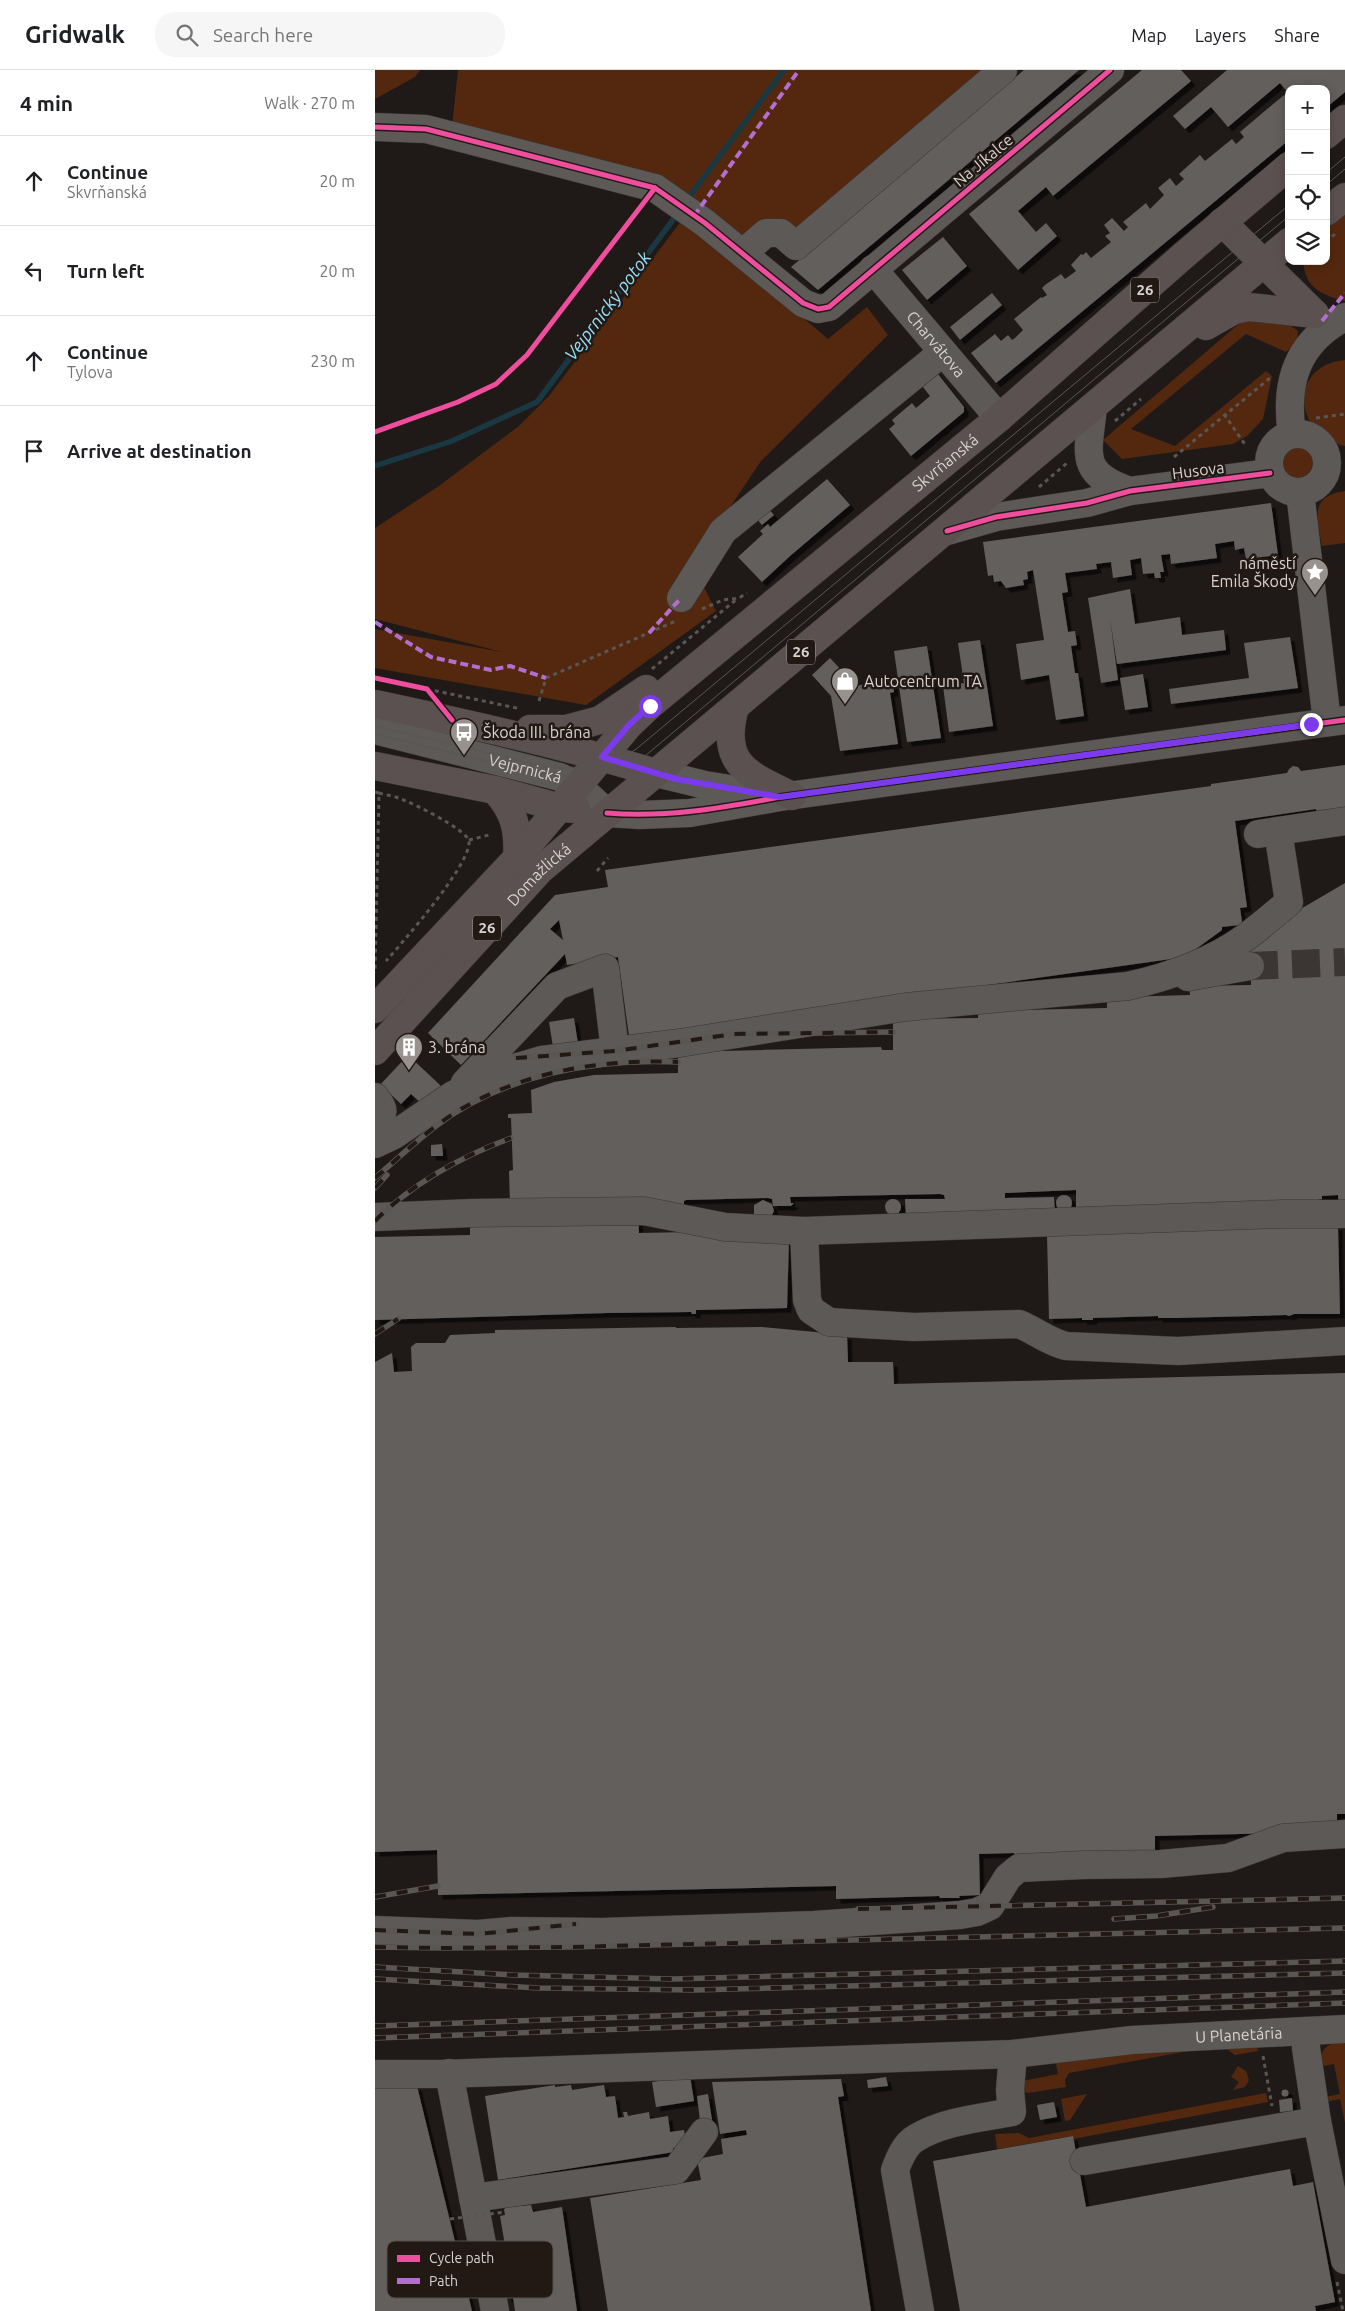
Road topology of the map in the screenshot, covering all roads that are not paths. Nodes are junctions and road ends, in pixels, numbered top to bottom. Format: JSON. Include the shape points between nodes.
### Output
{"nodes":[{"id":1,"x":1003,"y":70,"type":"edge"},
{"id":2,"x":1110,"y":70,"type":"edge"},
{"id":3,"x":1345,"y":119,"type":"edge"},
{"id":4,"x":375,"y":127,"type":"edge"},
{"id":5,"x":1330,"y":132,"type":"edge"},
{"id":6,"x":1285,"y":169,"type":"edge"},
{"id":7,"x":1345,"y":197,"type":"edge"},
{"id":8,"x":1330,"y":209,"type":"edge"},
{"id":9,"x":1222,"y":222,"type":"junction"},
{"id":10,"x":1285,"y":245,"type":"edge"},
{"id":11,"x":743,"y":253,"type":"junction"},
{"id":12,"x":1263,"y":263,"type":"junction"},
{"id":13,"x":873,"y":269,"type":"junction"},
{"id":14,"x":1333,"y":324,"type":"edge"},
{"id":15,"x":943,"y":352,"type":"junction"},
{"id":16,"x":1149,"y":360,"type":"junction"},
{"id":17,"x":1093,"y":407,"type":"junction"},
{"id":18,"x":999,"y":418,"type":"junction"},
{"id":19,"x":1292,"y":434,"type":"junction"},
{"id":20,"x":1336,"y":464,"type":"edge"},
{"id":21,"x":1270,"y":474,"type":"junction"},
{"id":22,"x":1130,"y":491,"type":"junction"},
{"id":23,"x":1300,"y":492,"type":"junction"},
{"id":24,"x":947,"y":530,"type":"junction"},
{"id":25,"x":688,"y":609,"type":"road end"},
{"id":26,"x":723,"y":644,"type":"junction"},
{"id":27,"x":375,"y":704,"type":"edge"},
{"id":28,"x":735,"y":707,"type":"junction"},
{"id":29,"x":1336,"y":721,"type":"edge"},
{"id":30,"x":486,"y":728,"type":"junction"},
{"id":31,"x":375,"y":730,"type":"edge"},
{"id":32,"x":602,"y":757,"type":"junction"},
{"id":33,"x":375,"y":766,"type":"edge"},
{"id":34,"x":656,"y":773,"type":"junction"},
{"id":35,"x":578,"y":786,"type":"junction"},
{"id":36,"x":495,"y":790,"type":"junction"},
{"id":37,"x":786,"y":796,"type":"junction"},
{"id":38,"x":561,"y":808,"type":"junction"},
{"id":39,"x":607,"y":813,"type":"junction"},
{"id":40,"x":1345,"y":821,"type":"edge"},
{"id":41,"x":517,"y":858,"type":"junction"},
{"id":42,"x":1251,"y":966,"type":"tunnel mouth"},
{"id":43,"x":1149,"y":981,"type":"junction"},
{"id":44,"x":375,"y":1009,"type":"edge"},
{"id":45,"x":375,"y":1051,"type":"edge"},
{"id":46,"x":615,"y":1051,"type":"junction"},
{"id":47,"x":453,"y":1095,"type":"junction"},
{"id":48,"x":375,"y":1098,"type":"edge"},
{"id":49,"x":375,"y":1124,"type":"edge"},
{"id":50,"x":375,"y":1144,"type":"edge"},
{"id":51,"x":1345,"y":1214,"type":"edge"},
{"id":52,"x":375,"y":1217,"type":"edge"},
{"id":53,"x":804,"y":1231,"type":"junction"},
{"id":54,"x":1345,"y":1341,"type":"edge"},
{"id":55,"x":1345,"y":1834,"type":"edge"},
{"id":56,"x":375,"y":1930,"type":"edge"},
{"id":57,"x":1345,"y":2028,"type":"edge"},
{"id":58,"x":1306,"y":2031,"type":"junction"},
{"id":59,"x":1013,"y":2054,"type":"junction"},
{"id":60,"x":449,"y":2073,"type":"junction"},
{"id":61,"x":375,"y":2074,"type":"edge"},
{"id":62,"x":1317,"y":2121,"type":"junction"},
{"id":63,"x":704,"y":2132,"type":"dead end"},
{"id":64,"x":1084,"y":2161,"type":"dead end"},
{"id":65,"x":473,"y":2198,"type":"junction"},
{"id":66,"x":481,"y":2241,"type":"edge"},
{"id":67,"x":1345,"y":2260,"type":"edge"},
{"id":68,"x":492,"y":2298,"type":"edge"},
{"id":69,"x":495,"y":2311,"type":"edge"},
{"id":70,"x":920,"y":2311,"type":"edge"}],
"edges":[{"from":1,"to":11,"type":"street","via":[[795,246],[781,233],[766,234]]},
{"from":2,"to":13,"type":"street","name":"Na Jíkalce"},
{"from":3,"to":5,"type":"main road"},
{"from":4,"to":11,"type":"street","name":"Na Jíkalce","via":[[426,129],[655,188]]},
{"from":6,"to":9,"type":"main road","name":"Skvrňanská","number":"26"},
{"from":7,"to":8,"type":"main road"},
{"from":9,"to":12,"type":"main road"},
{"from":9,"to":18,"type":"main road","name":"Skvrňanská","number":"26"},
{"from":10,"to":12,"type":"main road","number":"26"},
{"from":11,"to":13,"type":"street","name":"Na Jíkalce","via":[[803,303],[818,309],[829,306]]},
{"from":12,"to":14,"type":"main road"},
{"from":12,"to":16,"type":"main road","number":"26"},
{"from":13,"to":15,"type":"street","name":"Charvátova"},
{"from":14,"to":16,"type":"main road","via":[[1256,307],[1241,308]]},
{"from":14,"to":19,"type":"street","via":[[1304,352],[1293,374],[1289,406]]},
{"from":15,"to":18,"type":"street","name":"Charvátova"},
{"from":15,"to":25,"type":"street","via":[[723,531]]},
{"from":16,"to":17,"type":"main road","number":"26"},
{"from":17,"to":22,"type":"street","via":[[1089,456],[1094,472],[1109,484]]},
{"from":17,"to":24,"type":"main road","number":"26"},
{"from":18,"to":26,"type":"main road","name":"Skvrňanská","number":"26"},
{"from":19,"to":20,"type":"street","via":[[1317,440]]},
{"from":19,"to":21,"type":"street","via":[[1279,441],[1270,454]]},
{"from":20,"to":23,"type":"street","via":[[1316,486]]},
{"from":21,"to":22,"type":"street","name":"Husova"},
{"from":21,"to":23,"type":"street","via":[[1282,488]]},
{"from":22,"to":24,"type":"street","name":"Husova","via":[[1087,504],[996,517]]},
{"from":23,"to":29,"type":"street"},
{"from":24,"to":28,"type":"main road","number":"26"},
{"from":26,"to":30,"type":"main road","via":[[600,720],[566,729]]},
{"from":26,"to":32,"type":"main road","name":"Skvrňanská","number":"26","via":[[629,725]]},
{"from":27,"to":30,"type":"main road","name":"Vejprnická"},
{"from":28,"to":34,"type":"main road","number":"26"},
{"from":28,"to":37,"type":"main road","via":[[730,733],[736,758],[756,779]]},
{"from":29,"to":37,"type":"street"},
{"from":30,"to":32,"type":"main road","name":"Vejprnická"},
{"from":31,"to":35,"type":"street","name":"Vejprnická","via":[[543,772]]},
{"from":32,"to":34,"type":"main road","name":"Vejprnická"},
{"from":32,"to":35,"type":"main road","number":"26"},
{"from":33,"to":36,"type":"main road","name":"Vejprnická"},
{"from":34,"to":37,"type":"street","via":[[705,785]]},
{"from":34,"to":39,"type":"main road","number":"26"},
{"from":35,"to":38,"type":"main road","number":"26"},
{"from":35,"to":39,"type":"street","name":"Vejprnická"},
{"from":36,"to":38,"type":"main road","name":"Vejprnická"},
{"from":36,"to":41,"type":"main road","via":[[515,817]]},
{"from":37,"to":39,"type":"street","via":[[690,813]]},
{"from":38,"to":39,"type":"main road","name":"Vejprnická"},
{"from":38,"to":41,"type":"main road","name":"Domažlická","number":"26"},
{"from":39,"to":45,"type":"main road","name":"Domažlická","number":"26","via":[[541,870]]},
{"from":40,"to":43,"type":"street","via":[[1268,832],[1289,902],[1237,942],[1205,960]]},
{"from":41,"to":44,"type":"main road","name":"Domažlická","number":"26"},
{"from":42,"to":43,"type":"street","via":[[1207,975]]},
{"from":43,"to":46,"type":"street","via":[[1127,986],[906,1007]]},
{"from":46,"to":47,"type":"street","via":[[559,1056],[534,1062],[487,1078]]},
{"from":46,"to":47,"type":"street","via":[[605,968],[557,986]]},
{"from":47,"to":50,"type":"street","via":[[394,1136]]},
{"from":48,"to":49,"type":"street","via":[[383,1109]]},
{"from":51,"to":53,"type":"street"},
{"from":52,"to":53,"type":"street","via":[[643,1211],[725,1226]]},
{"from":53,"to":54,"type":"street","via":[[807,1300],[811,1310],[829,1322],[914,1327],[1019,1324],[1053,1343],[1067,1346],[1178,1352]]},
{"from":55,"to":56,"type":"street","via":[[1283,1838],[1228,1858],[1161,1864],[1019,1868],[1008,1877],[990,1906],[960,1915],[814,1925],[602,1932],[478,1934]]},
{"from":57,"to":58,"type":"street","name":"U Planetária"},
{"from":58,"to":59,"type":"street","name":"U Planetária","via":[[1132,2040]]},
{"from":58,"to":62,"type":"street"},
{"from":59,"to":60,"type":"street","name":"U Planetária"},
{"from":59,"to":70,"type":"street","via":[[1012,2112],[957,2122],[914,2139],[900,2156],[895,2170]]},
{"from":60,"to":61,"type":"street","name":"U Planetária"},
{"from":60,"to":65,"type":"street"},
{"from":62,"to":64,"type":"street"},
{"from":62,"to":67,"type":"street"},
{"from":63,"to":65,"type":"street","via":[[676,2170]]},
{"from":65,"to":66,"type":"street"},
{"from":68,"to":69,"type":"street"}]}
